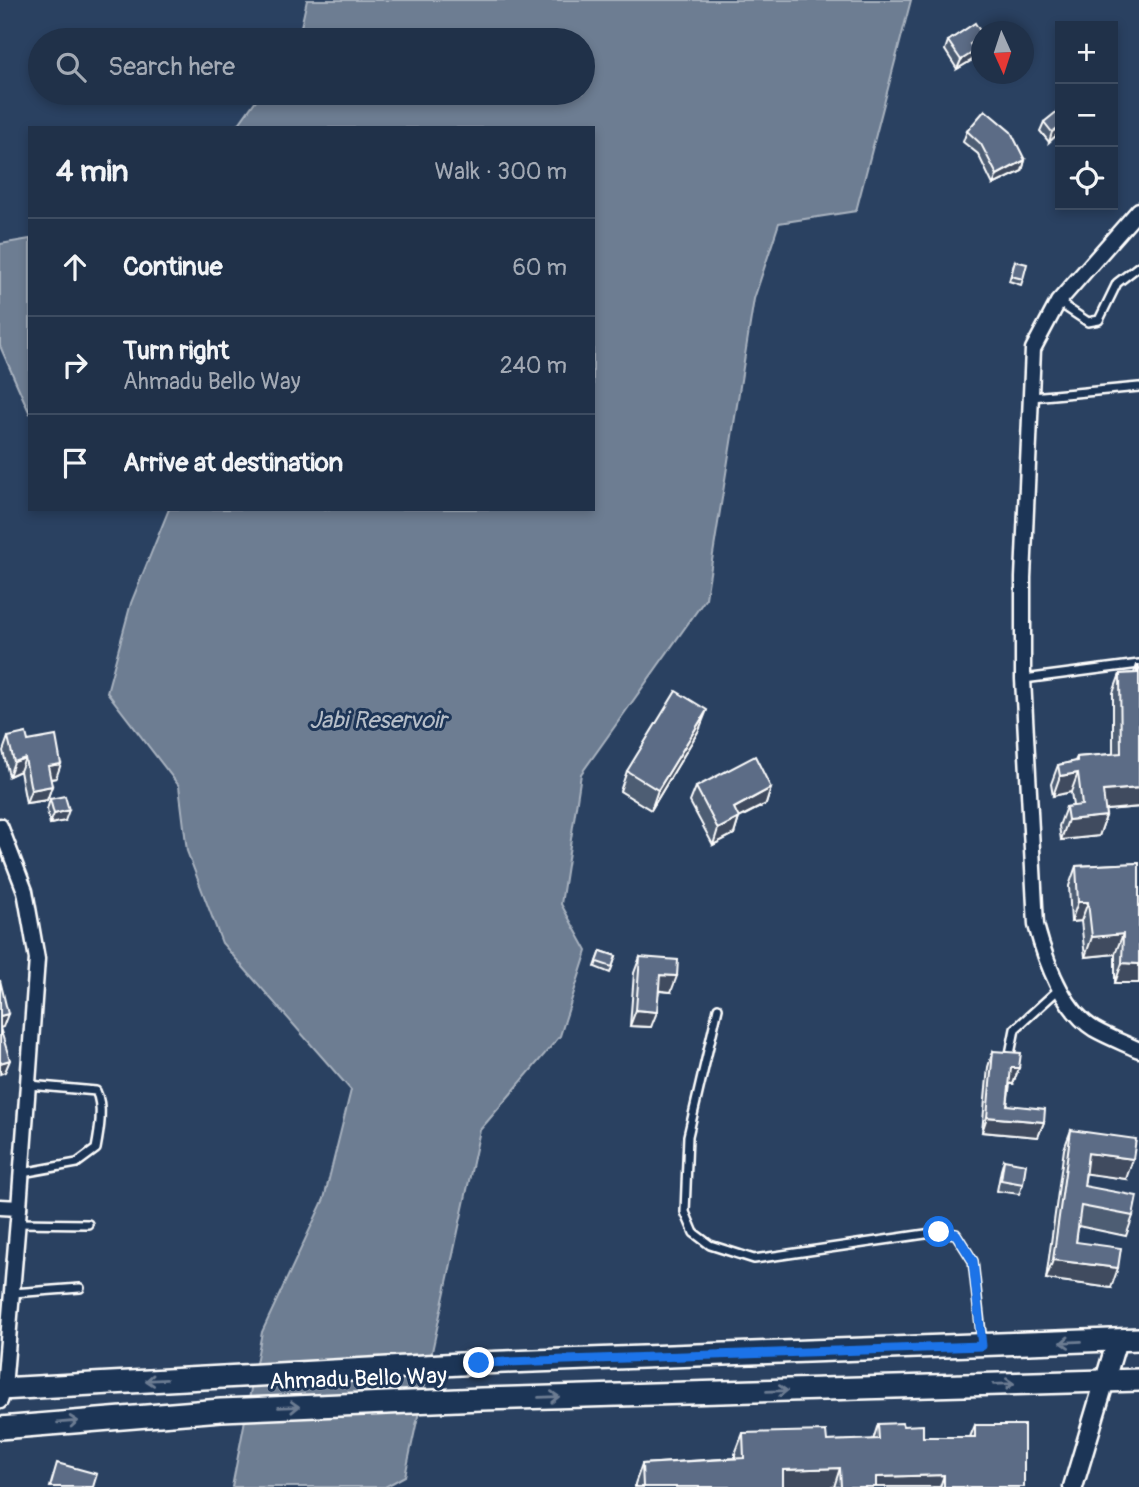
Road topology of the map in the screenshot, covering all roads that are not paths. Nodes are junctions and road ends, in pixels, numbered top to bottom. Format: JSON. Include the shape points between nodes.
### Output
{"nodes":[{"id":1,"x":1139,"y":210,"type":"edge"},
{"id":2,"x":1139,"y":266,"type":"edge"},
{"id":3,"x":1058,"y":302,"type":"junction"},
{"id":4,"x":1139,"y":387,"type":"edge"},
{"id":5,"x":1029,"y":397,"type":"junction"},
{"id":6,"x":1139,"y":664,"type":"edge"},
{"id":7,"x":1023,"y":680,"type":"junction"},
{"id":8,"x":0,"y":826,"type":"edge"},
{"id":9,"x":1059,"y":989,"type":"junction"},
{"id":10,"x":718,"y":1008,"type":"dead end"},
{"id":11,"x":1139,"y":1050,"type":"edge"},
{"id":12,"x":1009,"y":1063,"type":"edge"},
{"id":13,"x":29,"y":1085,"type":"junction"},
{"id":14,"x":22,"y":1173,"type":"junction"},
{"id":15,"x":0,"y":1207,"type":"edge"},
{"id":16,"x":19,"y":1208,"type":"junction"},
{"id":17,"x":18,"y":1223,"type":"junction"},
{"id":18,"x":88,"y":1224,"type":"dead end"},
{"id":19,"x":80,"y":1288,"type":"dead end"},
{"id":20,"x":13,"y":1293,"type":"junction"},
{"id":21,"x":1139,"y":1339,"type":"edge"},
{"id":22,"x":1117,"y":1340,"type":"junction"},
{"id":23,"x":982,"y":1346,"type":"junction"},
{"id":24,"x":1139,"y":1380,"type":"edge"},
{"id":25,"x":1106,"y":1382,"type":"junction"},
{"id":26,"x":1,"y":1393,"type":"edge"},
{"id":27,"x":0,"y":1428,"type":"edge"},
{"id":28,"x":1073,"y":1487,"type":"edge"}],
"edges":[{"from":1,"to":3,"type":"street"},
{"from":2,"to":3,"type":"lane","via":[[1117,283],[1099,320],[1088,321]]},
{"from":3,"to":5,"type":"street","via":[[1033,349]]},
{"from":4,"to":5,"type":"lane"},
{"from":5,"to":7,"type":"street"},
{"from":6,"to":7,"type":"lane"},
{"from":7,"to":9,"type":"street","via":[[1036,925]]},
{"from":8,"to":13,"type":"street","via":[[25,891],[37,959]]},
{"from":9,"to":11,"type":"street","via":[[1091,1028]]},
{"from":9,"to":12,"type":"lane","via":[[1015,1028]]},
{"from":10,"to":23,"type":"lane","via":[[688,1136],[685,1212],[694,1233],[710,1245],[754,1259],[939,1232],[956,1234],[973,1261]]},
{"from":13,"to":14,"type":"street"},
{"from":13,"to":14,"type":"lane","via":[[96,1091],[99,1137],[96,1149],[77,1163]]},
{"from":14,"to":16,"type":"street"},
{"from":15,"to":16,"type":"street"},
{"from":16,"to":17,"type":"street"},
{"from":17,"to":18,"type":"lane"},
{"from":17,"to":20,"type":"street"},
{"from":19,"to":20,"type":"lane"},
{"from":20,"to":26,"type":"street"},
{"from":21,"to":22,"type":"main road","name":"Ahmadu Bello Way"},
{"from":22,"to":23,"type":"main road","name":"Ahmadu Bello Way","one_way":true},
{"from":22,"to":25,"type":"street"},
{"from":23,"to":26,"type":"main road","name":"Ahmadu Bello Way","one_way":true,"via":[[479,1363]]},
{"from":24,"to":25,"type":"main road","name":"Ahmadu Bello Way"},
{"from":27,"to":25,"type":"main road","name":"Ahmadu Bello Way","one_way":true,"via":[[221,1410],[481,1399]]},
{"from":25,"to":28,"type":"street"}]}
